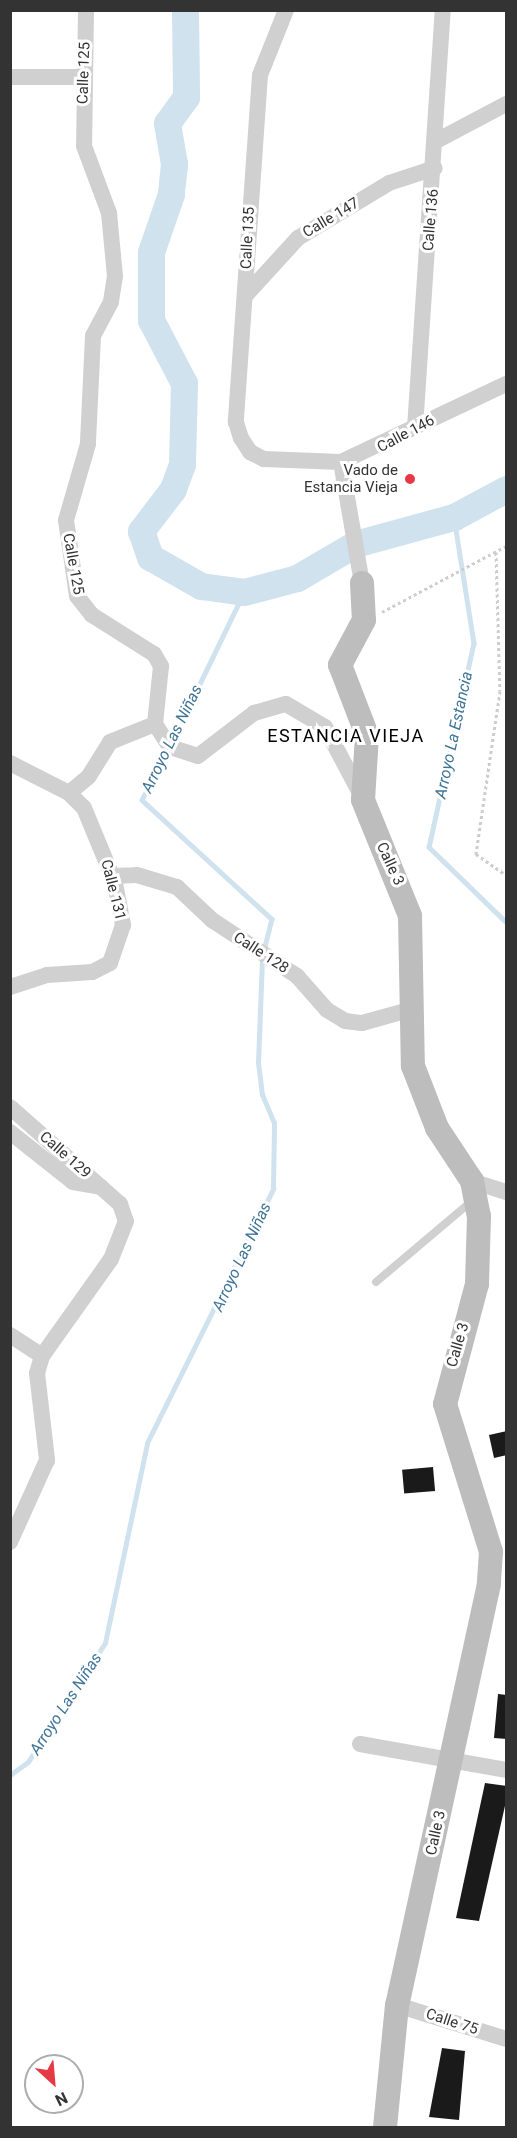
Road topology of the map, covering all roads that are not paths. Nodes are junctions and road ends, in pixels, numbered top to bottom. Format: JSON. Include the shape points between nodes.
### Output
{"nodes":[{"id":1,"x":86,"y":10,"type":"edge"},
{"id":2,"x":286,"y":10,"type":"edge"},
{"id":3,"x":443,"y":10,"type":"edge"},
{"id":4,"x":10,"y":77,"type":"edge"},
{"id":5,"x":82,"y":77,"type":"junction"},
{"id":6,"x":507,"y":104,"type":"edge"},
{"id":7,"x":438,"y":140,"type":"junction"},
{"id":8,"x":435,"y":168,"type":"junction"},
{"id":9,"x":244,"y":296,"type":"junction"},
{"id":10,"x":507,"y":384,"type":"edge"},
{"id":11,"x":415,"y":429,"type":"junction"},
{"id":12,"x":264,"y":459,"type":"joint"},
{"id":13,"x":341,"y":462,"type":"junction"},
{"id":14,"x":362,"y":584,"type":"joint"},
{"id":15,"x":155,"y":724,"type":"junction"},
{"id":16,"x":10,"y":763,"type":"edge"},
{"id":17,"x":69,"y":793,"type":"junction"},
{"id":18,"x":363,"y":800,"type":"junction"},
{"id":19,"x":112,"y":876,"type":"junction"},
{"id":20,"x":10,"y":987,"type":"edge"},
{"id":21,"x":409,"y":1010,"type":"junction"},
{"id":22,"x":10,"y":1107,"type":"edge"},
{"id":23,"x":10,"y":1132,"type":"edge"},
{"id":24,"x":101,"y":1187,"type":"junction"},
{"id":25,"x":474,"y":1189,"type":"junction"},
{"id":26,"x":507,"y":1192,"type":"edge"},
{"id":27,"x":376,"y":1282,"type":"dead end"},
{"id":28,"x":10,"y":1335,"type":"edge"},
{"id":29,"x":42,"y":1356,"type":"junction"},
{"id":30,"x":10,"y":1542,"type":"edge"},
{"id":31,"x":360,"y":1744,"type":"dead end"},
{"id":32,"x":452,"y":1760,"type":"junction"},
{"id":33,"x":507,"y":1770,"type":"edge"},
{"id":34,"x":397,"y":2005,"type":"junction"},
{"id":35,"x":507,"y":2039,"type":"edge"},
{"id":36,"x":385,"y":2127,"type":"edge"}],
"edges":[{"from":1,"to":5,"type":"street","name":"Calle 125"},
{"from":2,"to":9,"type":"street","name":"Calle 135","via":[[260,75]]},
{"from":3,"to":7,"type":"street","name":"Calle 136"},
{"from":4,"to":5,"type":"street"},
{"from":5,"to":15,"type":"street","name":"Calle 125","via":[[84,146],[109,213],[115,276],[111,302],[93,336],[88,444],[66,520],[70,561],[81,604],[154,654],[161,666]]},
{"from":6,"to":7,"type":"street"},
{"from":7,"to":8,"type":"street","name":"Calle 136"},
{"from":8,"to":9,"type":"street","name":"Calle 147","via":[[389,183],[298,238]]},
{"from":8,"to":11,"type":"street","name":"Calle 136"},
{"from":9,"to":12,"type":"street","name":"Calle 135","via":[[236,422],[250,452]]},
{"from":10,"to":11,"type":"street","name":"Calle 146"},
{"from":11,"to":13,"type":"street","name":"Calle 146"},
{"from":12,"to":13,"type":"street","name":"Calle 146"},
{"from":13,"to":14,"type":"street"},
{"from":14,"to":18,"type":"street","name":"Calle 3","via":[[364,620],[340,665],[367,735]]},
{"from":15,"to":17,"type":"street","via":[[110,742],[89,776]]},
{"from":15,"to":18,"type":"street","via":[[170,747],[198,756],[268,707],[286,704],[305,710],[337,743]]},
{"from":16,"to":17,"type":"street"},
{"from":17,"to":19,"type":"street","name":"Calle 131","via":[[94,824]]},
{"from":18,"to":21,"type":"street","name":"Calle 3","via":[[410,916]]},
{"from":19,"to":20,"type":"street","name":"Calle 131","via":[[123,925],[110,963],[92,972],[47,975]]},
{"from":19,"to":21,"type":"street","name":"Calle 128","via":[[137,875],[177,887],[212,920],[297,976],[327,1010],[345,1021],[362,1023]]},
{"from":21,"to":25,"type":"street","name":"Calle 3","via":[[420,1093]]},
{"from":22,"to":24,"type":"street","name":"Calle 129"},
{"from":23,"to":24,"type":"street","via":[[73,1182]]},
{"from":24,"to":29,"type":"street","name":"Calle 129","via":[[120,1204],[125,1233]]},
{"from":25,"to":26,"type":"street"},
{"from":25,"to":27,"type":"lane"},
{"from":25,"to":32,"type":"street","name":"Calle 3","via":[[477,1284],[445,1404],[491,1552]]},
{"from":28,"to":29,"type":"street"},
{"from":29,"to":30,"type":"street","via":[[37,1373],[47,1461]]},
{"from":31,"to":32,"type":"street"},
{"from":32,"to":33,"type":"street"},
{"from":32,"to":34,"type":"street","name":"Calle 3"},
{"from":34,"to":35,"type":"street","name":"Calle 75"},
{"from":34,"to":36,"type":"street","name":"Calle 3"}]}
